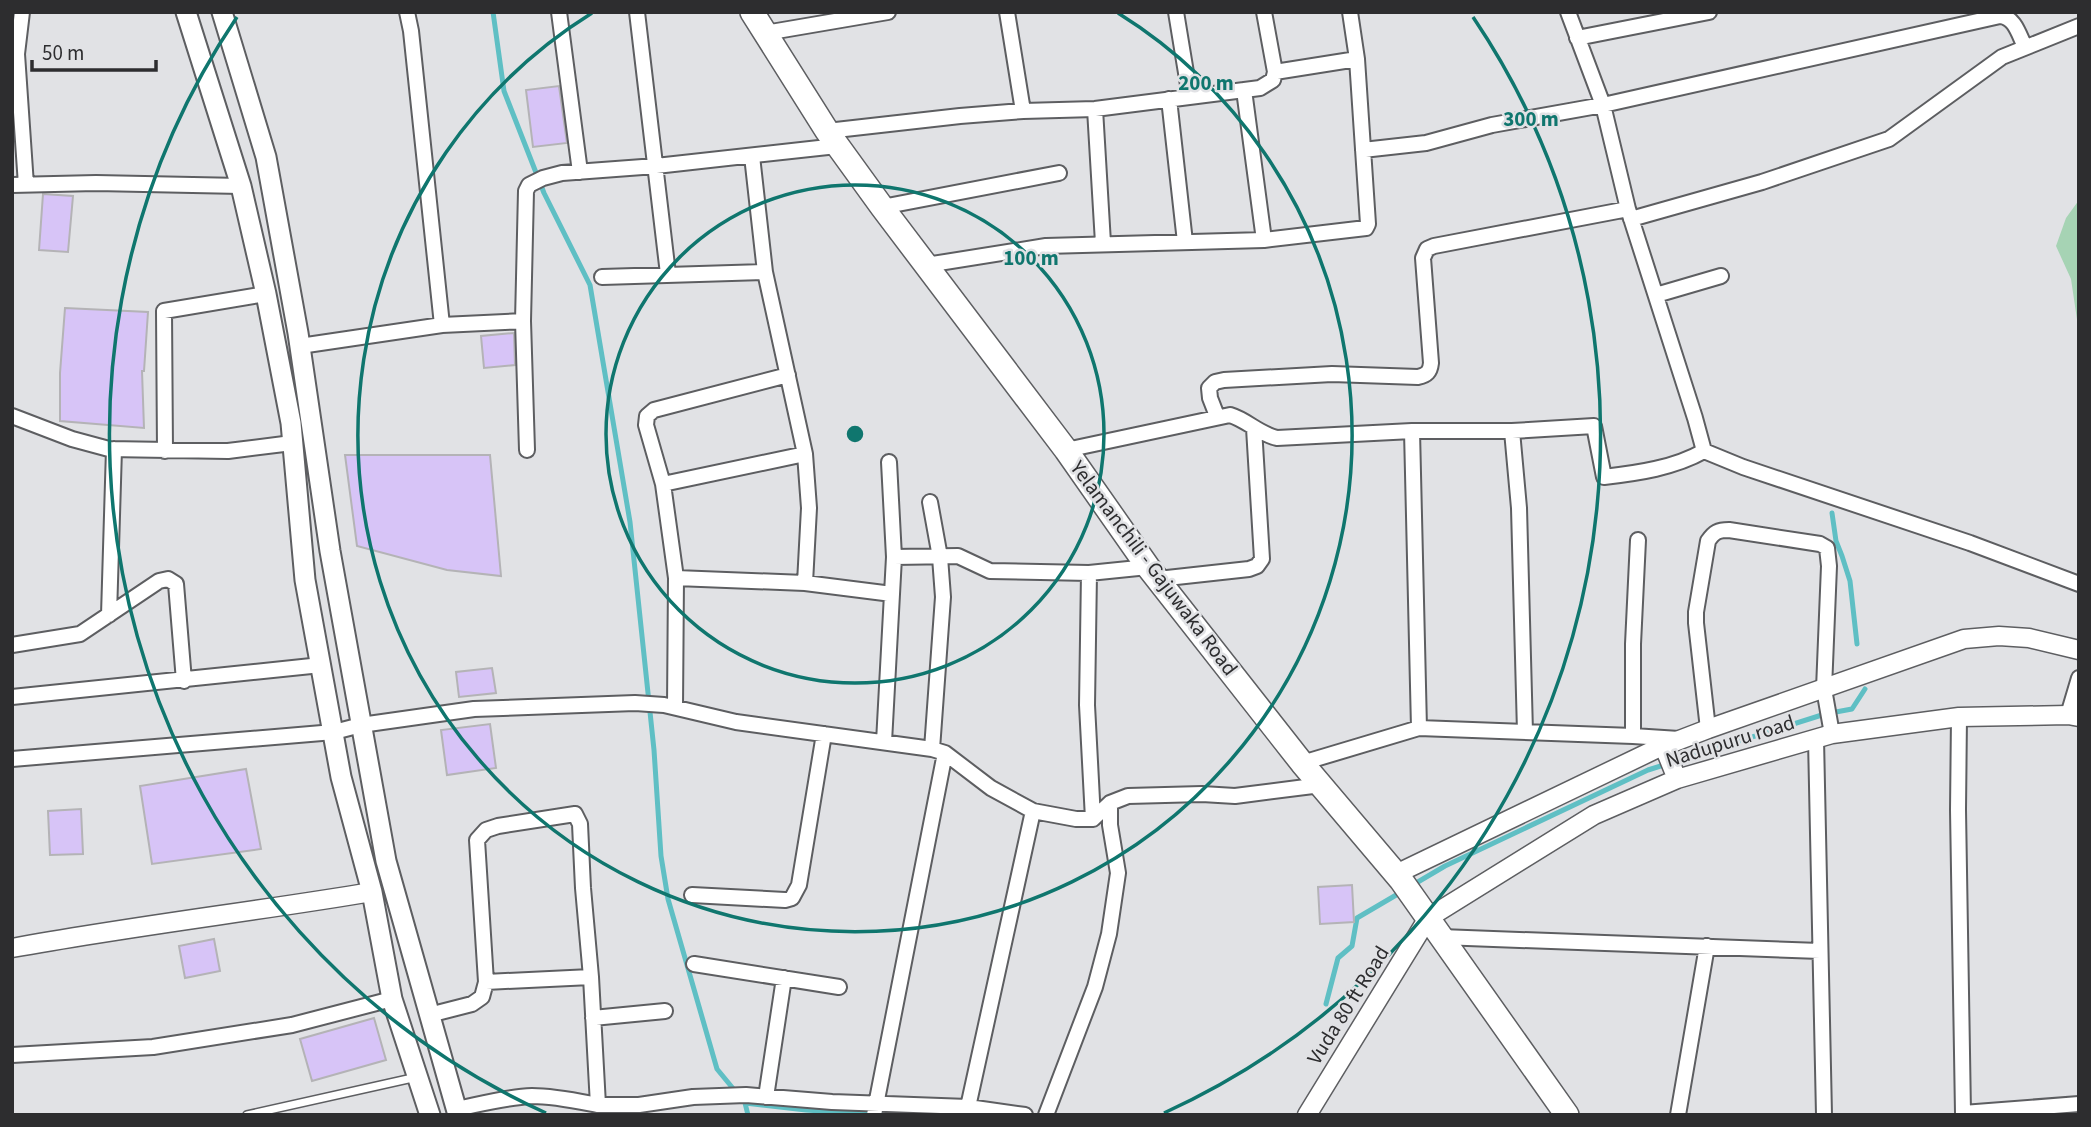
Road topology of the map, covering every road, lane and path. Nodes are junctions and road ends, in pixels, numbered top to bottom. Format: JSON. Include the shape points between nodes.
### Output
{"nodes":[{"id":1,"x":22,"y":12,"type":"edge"},
{"id":2,"x":186,"y":12,"type":"edge"},
{"id":3,"x":222,"y":12,"type":"edge"},
{"id":4,"x":407,"y":12,"type":"edge"},
{"id":5,"x":559,"y":12,"type":"edge"},
{"id":6,"x":637,"y":12,"type":"edge"},
{"id":7,"x":752,"y":12,"type":"edge"},
{"id":8,"x":888,"y":12,"type":"edge"},
{"id":9,"x":1007,"y":12,"type":"edge"},
{"id":10,"x":1176,"y":12,"type":"edge"},
{"id":11,"x":1264,"y":12,"type":"edge"},
{"id":12,"x":1350,"y":12,"type":"edge"},
{"id":13,"x":1568,"y":12,"type":"edge"},
{"id":14,"x":1709,"y":12,"type":"edge"},
{"id":15,"x":2079,"y":26,"type":"edge"},
{"id":16,"x":765,"y":33,"type":"junction"},
{"id":17,"x":1577,"y":38,"type":"junction"},
{"id":18,"x":2025,"y":47,"type":"junction"},
{"id":19,"x":1357,"y":59,"type":"junction"},
{"id":20,"x":1275,"y":72,"type":"junction"},
{"id":21,"x":1244,"y":90,"type":"junction"},
{"id":22,"x":1190,"y":97,"type":"junction"},
{"id":23,"x":1169,"y":99,"type":"junction"},
{"id":24,"x":1603,"y":105,"type":"junction"},
{"id":25,"x":1095,"y":109,"type":"junction"},
{"id":26,"x":1023,"y":111,"type":"junction"},
{"id":27,"x":832,"y":138,"type":"junction"},
{"id":28,"x":1363,"y":150,"type":"junction"},
{"id":29,"x":752,"y":156,"type":"junction"},
{"id":30,"x":656,"y":166,"type":"junction"},
{"id":31,"x":580,"y":172,"type":"junction"},
{"id":32,"x":1059,"y":173,"type":"dead end"},
{"id":33,"x":19,"y":185,"type":"edge"},
{"id":34,"x":241,"y":186,"type":"junction"},
{"id":35,"x":882,"y":208,"type":"junction"},
{"id":36,"x":1630,"y":214,"type":"junction"},
{"id":37,"x":1264,"y":240,"type":"junction"},
{"id":38,"x":1185,"y":242,"type":"junction"},
{"id":39,"x":1103,"y":243,"type":"junction"},
{"id":40,"x":926,"y":265,"type":"junction"},
{"id":41,"x":765,"y":272,"type":"junction"},
{"id":42,"x":668,"y":274,"type":"junction"},
{"id":43,"x":1721,"y":276,"type":"dead end"},
{"id":44,"x":601,"y":277,"type":"dead end"},
{"id":45,"x":266,"y":294,"type":"junction"},
{"id":46,"x":1656,"y":295,"type":"junction"},
{"id":47,"x":523,"y":321,"type":"junction"},
{"id":48,"x":442,"y":325,"type":"junction"},
{"id":49,"x":300,"y":346,"type":"junction"},
{"id":50,"x":788,"y":375,"type":"junction"},
{"id":51,"x":12,"y":416,"type":"edge"},
{"id":52,"x":1217,"y":416,"type":"junction"},
{"id":53,"x":1254,"y":428,"type":"junction"},
{"id":54,"x":1412,"y":431,"type":"junction"},
{"id":55,"x":1512,"y":431,"type":"junction"},
{"id":56,"x":292,"y":443,"type":"junction"},
{"id":57,"x":114,"y":449,"type":"junction"},
{"id":58,"x":527,"y":450,"type":"dead end"},
{"id":59,"x":1066,"y":450,"type":"junction"},
{"id":60,"x":165,"y":451,"type":"junction"},
{"id":61,"x":1704,"y":451,"type":"junction"},
{"id":62,"x":804,"y":454,"type":"junction"},
{"id":63,"x":889,"y":462,"type":"dead end"},
{"id":64,"x":663,"y":484,"type":"junction"},
{"id":65,"x":930,"y":502,"type":"dead end"},
{"id":66,"x":1638,"y":540,"type":"dead end"},
{"id":67,"x":894,"y":557,"type":"junction"},
{"id":68,"x":940,"y":557,"type":"junction"},
{"id":69,"x":1089,"y":573,"type":"junction"},
{"id":70,"x":1153,"y":573,"type":"junction"},
{"id":71,"x":677,"y":578,"type":"junction"},
{"id":72,"x":804,"y":583,"type":"junction"},
{"id":73,"x":2079,"y":584,"type":"edge"},
{"id":74,"x":892,"y":594,"type":"junction"},
{"id":75,"x":109,"y":615,"type":"junction"},
{"id":76,"x":12,"y":645,"type":"edge"},
{"id":77,"x":2079,"y":650,"type":"edge"},
{"id":78,"x":321,"y":665,"type":"junction"},
{"id":79,"x":2079,"y":678,"type":"edge"},
{"id":80,"x":184,"y":681,"type":"junction"},
{"id":81,"x":1824,"y":689,"type":"junction"},
{"id":82,"x":12,"y":697,"type":"edge"},
{"id":83,"x":669,"y":706,"type":"junction"},
{"id":84,"x":2073,"y":716,"type":"edge"},
{"id":85,"x":1959,"y":717,"type":"junction"},
{"id":86,"x":361,"y":725,"type":"junction"},
{"id":87,"x":1419,"y":728,"type":"junction"},
{"id":88,"x":1708,"y":729,"type":"junction"},
{"id":89,"x":334,"y":732,"type":"junction"},
{"id":90,"x":1525,"y":732,"type":"junction"},
{"id":91,"x":824,"y":734,"type":"junction"},
{"id":92,"x":1633,"y":736,"type":"junction"},
{"id":93,"x":1824,"y":737,"type":"junction"},
{"id":94,"x":884,"y":742,"type":"junction"},
{"id":95,"x":1672,"y":743,"type":"junction"},
{"id":96,"x":939,"y":751,"type":"junction"},
{"id":97,"x":12,"y":759,"type":"edge"},
{"id":98,"x":1302,"y":763,"type":"junction"},
{"id":99,"x":1677,"y":779,"type":"junction"},
{"id":100,"x":1321,"y":785,"type":"junction"},
{"id":101,"x":1111,"y":803,"type":"junction"},
{"id":102,"x":1033,"y":811,"type":"junction"},
{"id":103,"x":1093,"y":819,"type":"junction"},
{"id":104,"x":1398,"y":877,"type":"junction"},
{"id":105,"x":372,"y":892,"type":"junction"},
{"id":106,"x":692,"y":895,"type":"dead end"},
{"id":107,"x":1431,"y":922,"type":"junction"},
{"id":108,"x":1707,"y":946,"type":"junction"},
{"id":109,"x":12,"y":948,"type":"edge"},
{"id":110,"x":1820,"y":951,"type":"junction"},
{"id":111,"x":694,"y":964,"type":"dead end"},
{"id":112,"x":591,"y":978,"type":"junction"},
{"id":113,"x":784,"y":978,"type":"junction"},
{"id":114,"x":486,"y":982,"type":"junction"},
{"id":115,"x":839,"y":987,"type":"dead end"},
{"id":116,"x":391,"y":999,"type":"junction"},
{"id":117,"x":665,"y":1011,"type":"dead end"},
{"id":118,"x":429,"y":1015,"type":"junction"},
{"id":119,"x":593,"y":1017,"type":"junction"},
{"id":120,"x":12,"y":1055,"type":"edge"},
{"id":121,"x":417,"y":1077,"type":"junction"},
{"id":122,"x":766,"y":1097,"type":"junction"},
{"id":123,"x":2079,"y":1104,"type":"edge"},
{"id":124,"x":598,"y":1105,"type":"junction"},
{"id":125,"x":968,"y":1107,"type":"junction"},
{"id":126,"x":874,"y":1109,"type":"edge"},
{"id":127,"x":457,"y":1112,"type":"edge"},
{"id":128,"x":1963,"y":1114,"type":"edge"},
{"id":129,"x":247,"y":1115,"type":"edge"},
{"id":130,"x":430,"y":1115,"type":"edge"},
{"id":131,"x":1025,"y":1115,"type":"edge"},
{"id":132,"x":1046,"y":1115,"type":"edge"},
{"id":133,"x":1307,"y":1115,"type":"edge"},
{"id":134,"x":1567,"y":1115,"type":"edge"},
{"id":135,"x":1678,"y":1115,"type":"edge"},
{"id":136,"x":1824,"y":1115,"type":"edge"}],
"edges":[{"from":1,"to":33,"type":"street","via":[[17,54]]},
{"from":2,"to":34,"type":"main road"},
{"from":3,"to":49,"type":"main road","via":[[265,157]]},
{"from":4,"to":48,"type":"street"},
{"from":5,"to":31,"type":"street"},
{"from":6,"to":30,"type":"street"},
{"from":7,"to":16,"type":"main road","name":"Yelamanchili - Gajuwaka Road"},
{"from":8,"to":16,"type":"street"},
{"from":9,"to":26,"type":"street"},
{"from":10,"to":22,"type":"street"},
{"from":11,"to":20,"type":"street"},
{"from":12,"to":19,"type":"street"},
{"from":13,"to":17,"type":"street"},
{"from":14,"to":17,"type":"street"},
{"from":15,"to":18,"type":"street"},
{"from":16,"to":27,"type":"main road","name":"Yelamanchili - Gajuwaka Road"},
{"from":17,"to":24,"type":"street"},
{"from":18,"to":24,"type":"street","via":[[2012,20],[2000,16]]},
{"from":18,"to":36,"type":"street","via":[[2002,57],[1889,139],[1762,182]]},
{"from":19,"to":20,"type":"street"},
{"from":19,"to":28,"type":"street"},
{"from":20,"to":21,"type":"street","via":[[1267,85]]},
{"from":21,"to":22,"type":"street"},
{"from":21,"to":37,"type":"street"},
{"from":22,"to":23,"type":"street"},
{"from":23,"to":25,"type":"street"},
{"from":23,"to":38,"type":"street"},
{"from":24,"to":28,"type":"street","via":[[1492,125],[1426,143]]},
{"from":24,"to":36,"type":"street"},
{"from":25,"to":26,"type":"street"},
{"from":25,"to":39,"type":"street"},
{"from":26,"to":27,"type":"street","via":[[960,116]]},
{"from":27,"to":29,"type":"street"},
{"from":27,"to":35,"type":"main road","name":"Yelamanchili - Gajuwaka Road"},
{"from":28,"to":37,"type":"street","via":[[1366,228]]},
{"from":29,"to":30,"type":"street"},
{"from":29,"to":41,"type":"street"},
{"from":30,"to":31,"type":"street"},
{"from":30,"to":42,"type":"street"},
{"from":31,"to":47,"type":"street","via":[[543,178],[526,191]]},
{"from":32,"to":35,"type":"street"},
{"from":33,"to":34,"type":"street"},
{"from":34,"to":45,"type":"main road"},
{"from":35,"to":40,"type":"main road","name":"Yelamanchili - Gajuwaka Road"},
{"from":36,"to":46,"type":"street"},
{"from":36,"to":52,"type":"street","via":[[1427,249],[1423,257],[1431,363],[1426,376],[1332,374],[1224,380],[1209,388]]},
{"from":37,"to":38,"type":"street"},
{"from":38,"to":39,"type":"street"},
{"from":39,"to":40,"type":"street","via":[[1046,246]]},
{"from":40,"to":59,"type":"main road","name":"Yelamanchili - Gajuwaka Road"},
{"from":41,"to":42,"type":"street"},
{"from":41,"to":50,"type":"street"},
{"from":42,"to":44,"type":"street"},
{"from":43,"to":46,"type":"street"},
{"from":45,"to":56,"type":"main road"},
{"from":45,"to":60,"type":"street","via":[[164,311]]},
{"from":46,"to":61,"type":"street"},
{"from":47,"to":48,"type":"street"},
{"from":47,"to":58,"type":"street"},
{"from":48,"to":49,"type":"street"},
{"from":49,"to":86,"type":"main road"},
{"from":50,"to":62,"type":"street"},
{"from":50,"to":64,"type":"street","via":[[654,410],[647,416]]},
{"from":51,"to":57,"type":"street"},
{"from":52,"to":53,"type":"street","via":[[1230,415]]},
{"from":52,"to":59,"type":"street"},
{"from":53,"to":54,"type":"street","via":[[1277,438]]},
{"from":53,"to":70,"type":"street","via":[[1262,559],[1250,569]]},
{"from":54,"to":55,"type":"street"},
{"from":54,"to":87,"type":"street"},
{"from":55,"to":61,"type":"street","via":[[1594,426],[1604,477],[1686,461]]},
{"from":55,"to":90,"type":"street","via":[[1519,508]]},
{"from":56,"to":60,"type":"street","via":[[228,451]]},
{"from":56,"to":78,"type":"main road","via":[[305,580]]},
{"from":57,"to":60,"type":"street"},
{"from":57,"to":75,"type":"street"},
{"from":59,"to":70,"type":"main road","name":"Yelamanchili - Gajuwaka Road"},
{"from":61,"to":73,"type":"street"},
{"from":62,"to":64,"type":"street"},
{"from":62,"to":72,"type":"street","via":[[809,508]]},
{"from":63,"to":67,"type":"street"},
{"from":64,"to":71,"type":"street"},
{"from":65,"to":68,"type":"street"},
{"from":66,"to":92,"type":"street"},
{"from":67,"to":68,"type":"street"},
{"from":67,"to":74,"type":"street"},
{"from":68,"to":69,"type":"street","via":[[958,556],[990,570]]},
{"from":68,"to":96,"type":"street"},
{"from":69,"to":70,"type":"street"},
{"from":69,"to":103,"type":"street","via":[[1087,705]]},
{"from":70,"to":98,"type":"main road","name":"Yelamanchili - Gajuwaka Road"},
{"from":71,"to":72,"type":"street"},
{"from":71,"to":83,"type":"street"},
{"from":72,"to":74,"type":"street"},
{"from":74,"to":94,"type":"street"},
{"from":75,"to":76,"type":"street","via":[[80,634]]},
{"from":75,"to":80,"type":"street","via":[[159,581],[168,579],[176,584]]},
{"from":77,"to":81,"type":"street","via":[[2029,638],[1964,639]]},
{"from":78,"to":80,"type":"street"},
{"from":78,"to":89,"type":"main road"},
{"from":79,"to":84,"type":"street"},
{"from":80,"to":82,"type":"street"},
{"from":81,"to":88,"type":"street"},
{"from":81,"to":88,"type":"street","via":[[1827,548],[1720,530],[1708,541],[1696,612]]},
{"from":81,"to":93,"type":"street"},
{"from":83,"to":86,"type":"street","via":[[635,703],[474,709]]},
{"from":83,"to":91,"type":"street","via":[[736,722]]},
{"from":84,"to":85,"type":"street","name":"Nadupuru road"},
{"from":85,"to":93,"type":"street","name":"Nadupuru road"},
{"from":85,"to":128,"type":"street"},
{"from":86,"to":89,"type":"street"},
{"from":86,"to":118,"type":"main road","via":[[386,861]]},
{"from":87,"to":90,"type":"street"},
{"from":87,"to":98,"type":"street"},
{"from":88,"to":95,"type":"street"},
{"from":89,"to":97,"type":"street"},
{"from":89,"to":105,"type":"main road","via":[[341,777]]},
{"from":90,"to":92,"type":"street"},
{"from":91,"to":94,"type":"street"},
{"from":91,"to":106,"type":"street","via":[[800,885],[792,898]]},
{"from":92,"to":95,"type":"street"},
{"from":93,"to":99,"type":"street","name":"Nadupuru road"},
{"from":93,"to":110,"type":"street"},
{"from":94,"to":96,"type":"street"},
{"from":95,"to":99,"type":"street"},
{"from":95,"to":104,"type":"street"},
{"from":96,"to":102,"type":"street"},
{"from":96,"to":126,"type":"street"},
{"from":98,"to":100,"type":"main road","name":"Yelamanchili - Gajuwaka Road"},
{"from":99,"to":107,"type":"street","name":"Nadupuru road","via":[[1594,815]]},
{"from":100,"to":101,"type":"street","via":[[1235,796],[1128,796]]},
{"from":100,"to":104,"type":"main road","name":"Yelamanchili - Gajuwaka Road"},
{"from":101,"to":103,"type":"street"},
{"from":101,"to":132,"type":"street","via":[[1118,873],[1109,934],[1095,987]]},
{"from":102,"to":103,"type":"street"},
{"from":102,"to":125,"type":"street"},
{"from":104,"to":107,"type":"main road","name":"Yelamanchili - Gajuwaka Road"},
{"from":105,"to":109,"type":"street"},
{"from":105,"to":116,"type":"main road"},
{"from":107,"to":108,"type":"street"},
{"from":107,"to":133,"type":"street","name":"Vuda 80 ft Road"},
{"from":107,"to":134,"type":"main road","name":"Yelamanchili - Gajuwaka Road"},
{"from":108,"to":110,"type":"street"},
{"from":108,"to":135,"type":"street"},
{"from":110,"to":136,"type":"street"},
{"from":111,"to":113,"type":"street"},
{"from":112,"to":114,"type":"street"},
{"from":112,"to":114,"type":"street","via":[[580,824],[575,814],[498,826],[477,840]]},
{"from":112,"to":119,"type":"street"},
{"from":113,"to":115,"type":"street"},
{"from":113,"to":122,"type":"street"},
{"from":114,"to":118,"type":"street","via":[[482,997],[472,1004]]},
{"from":116,"to":120,"type":"street","via":[[292,1025],[153,1047]]},
{"from":116,"to":121,"type":"main road"},
{"from":117,"to":119,"type":"street"},
{"from":118,"to":127,"type":"main road"},
{"from":119,"to":124,"type":"street"},
{"from":121,"to":129,"type":"lane"},
{"from":121,"to":130,"type":"main road"},
{"from":122,"to":124,"type":"street","via":[[692,1097]]},
{"from":122,"to":126,"type":"street"},
{"from":123,"to":128,"type":"street"},
{"from":124,"to":127,"type":"street","via":[[534,1096]]},
{"from":125,"to":126,"type":"street"},
{"from":125,"to":131,"type":"street"}]}
